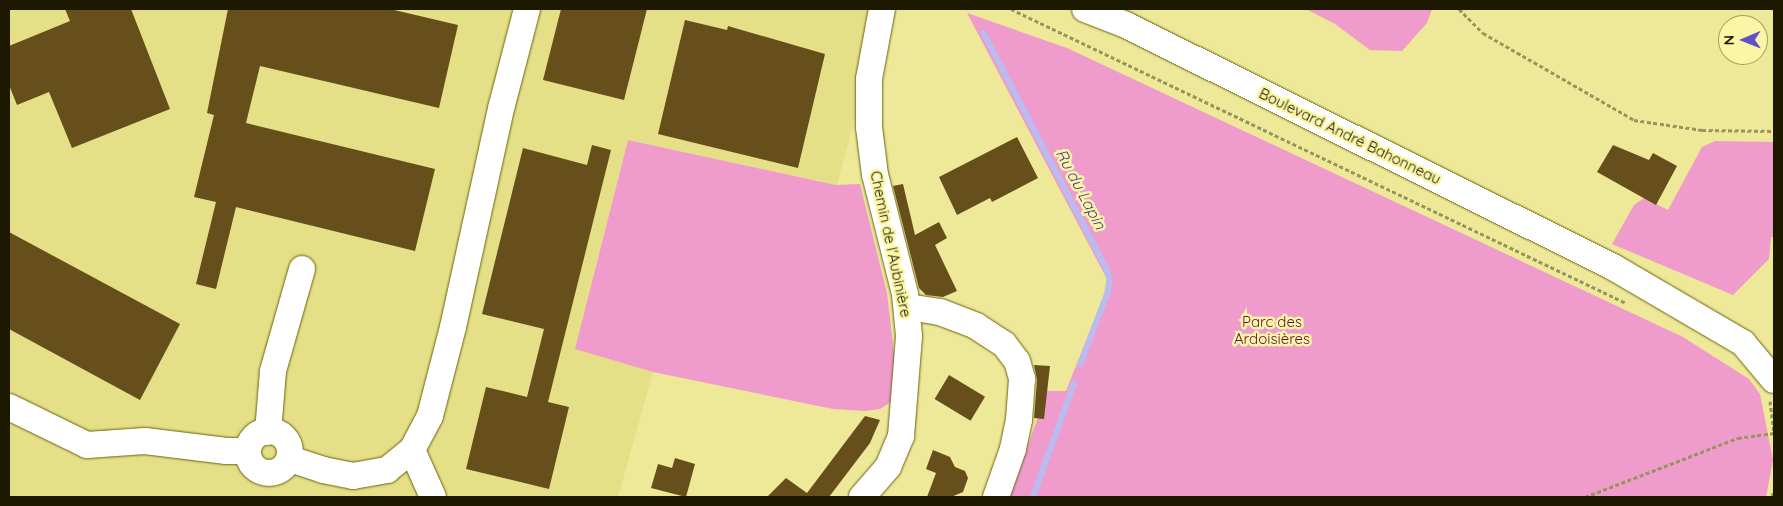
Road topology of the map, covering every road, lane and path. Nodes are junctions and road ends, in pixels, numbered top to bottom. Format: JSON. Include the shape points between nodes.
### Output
{"nodes":[{"id":1,"x":527,"y":9,"type":"edge"},
{"id":2,"x":882,"y":9,"type":"edge"},
{"id":3,"x":1011,"y":9,"type":"edge"},
{"id":4,"x":1085,"y":9,"type":"edge"},
{"id":5,"x":1459,"y":9,"type":"edge"},
{"id":6,"x":1774,"y":132,"type":"edge"},
{"id":7,"x":1613,"y":267,"type":"junction"},
{"id":8,"x":302,"y":269,"type":"dead end"},
{"id":9,"x":1629,"y":304,"type":"dead end"},
{"id":10,"x":908,"y":307,"type":"junction"},
{"id":11,"x":1774,"y":348,"type":"edge"},
{"id":12,"x":1770,"y":386,"type":"edge"},
{"id":13,"x":9,"y":407,"type":"edge"},
{"id":14,"x":268,"y":432,"type":"junction"},
{"id":15,"x":1774,"y":433,"type":"edge"},
{"id":16,"x":412,"y":450,"type":"junction"},
{"id":17,"x":248,"y":451,"type":"junction"},
{"id":18,"x":290,"y":459,"type":"junction"},
{"id":19,"x":1774,"y":490,"type":"edge"},
{"id":20,"x":433,"y":497,"type":"edge"},
{"id":21,"x":862,"y":497,"type":"edge"},
{"id":22,"x":996,"y":497,"type":"edge"},
{"id":23,"x":1585,"y":497,"type":"edge"},
{"id":24,"x":1772,"y":497,"type":"edge"}],
"edges":[{"from":1,"to":16,"type":"street","via":[[502,105],[454,327],[430,416]]},
{"from":2,"to":10,"type":"street","name":"Chemin de l'Aubinière","via":[[869,79],[869,128],[875,175]]},
{"from":3,"to":9,"type":"path"},
{"from":4,"to":7,"type":"street","name":"Boulevard André Bahonneau","via":[[1126,25]]},
{"from":5,"to":6,"type":"path","via":[[1483,34],[1634,120],[1702,130]]},
{"from":7,"to":11,"type":"street","name":"Boulevard André Bahonneau","via":[[1724,313]]},
{"from":7,"to":12,"type":"street","name":"Boulevard André Bahonneau","via":[[1743,343]]},
{"from":8,"to":14,"type":"street","via":[[273,371]]},
{"from":10,"to":21,"type":"street","name":"Chemin de l'Aubinière","via":[[909,336],[901,436],[888,467]]},
{"from":10,"to":22,"type":"street","via":[[940,312],[976,326],[1004,344],[1017,361],[1022,379],[1019,420],[1013,449]]},
{"from":12,"to":15,"type":"path"},
{"from":13,"to":17,"type":"street","via":[[87,445],[145,441],[226,452]]},
{"from":14,"to":17,"type":"street","via":[[254,436]]},
{"from":14,"to":18,"type":"street","via":[[287,440]]},
{"from":15,"to":23,"type":"path","via":[[1738,438]]},
{"from":16,"to":18,"type":"street","via":[[387,470],[353,476]]},
{"from":16,"to":20,"type":"street"},
{"from":17,"to":18,"type":"street","via":[[251,464],[266,473],[282,469]]},
{"from":19,"to":24,"type":"path"}]}
